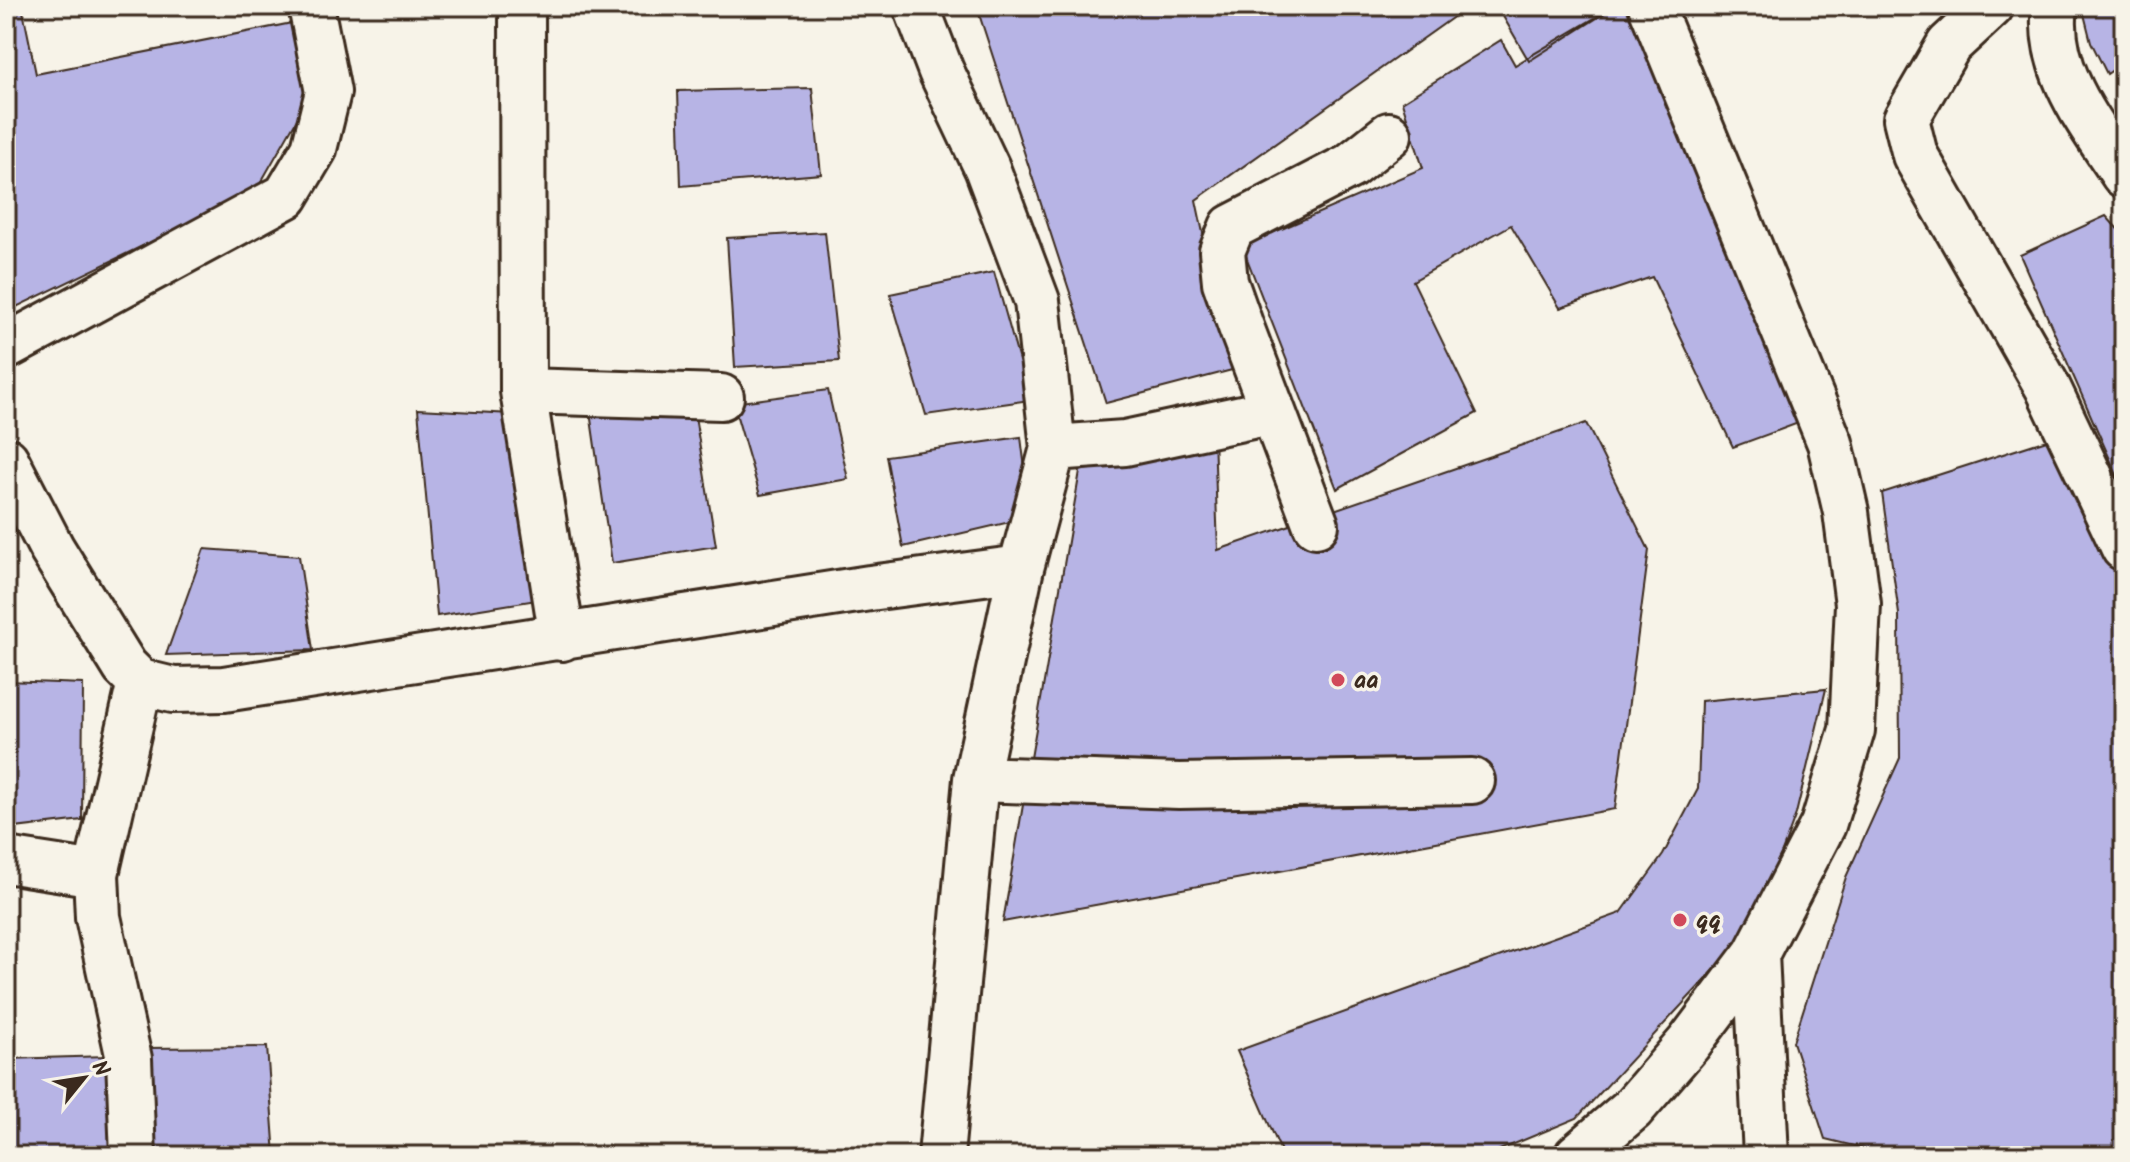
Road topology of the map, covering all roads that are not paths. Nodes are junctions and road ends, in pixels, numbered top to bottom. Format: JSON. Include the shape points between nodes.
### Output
{"nodes":[{"id":1,"x":311,"y":6,"type":"edge"},
{"id":2,"x":522,"y":6,"type":"edge"},
{"id":3,"x":916,"y":6,"type":"edge"},
{"id":4,"x":1651,"y":6,"type":"edge"},
{"id":5,"x":1991,"y":6,"type":"edge"},
{"id":6,"x":2055,"y":6,"type":"edge"},
{"id":7,"x":1389,"y":135,"type":"dead end"},
{"id":8,"x":2124,"y":175,"type":"edge"},
{"id":9,"x":6,"y":347,"type":"edge"},
{"id":10,"x":523,"y":391,"type":"junction"},
{"id":11,"x":721,"y":397,"type":"dead end"},
{"id":12,"x":1270,"y":412,"type":"junction"},
{"id":13,"x":1053,"y":448,"type":"junction"},
{"id":14,"x":6,"y":460,"type":"edge"},
{"id":15,"x":1316,"y":525,"type":"dead end"},
{"id":16,"x":2124,"y":548,"type":"edge"},
{"id":17,"x":1021,"y":568,"type":"junction"},
{"id":18,"x":562,"y":638,"type":"junction"},
{"id":19,"x":140,"y":682,"type":"junction"},
{"id":20,"x":976,"y":779,"type":"junction"},
{"id":21,"x":1472,"y":781,"type":"dead end"},
{"id":22,"x":6,"y":860,"type":"edge"},
{"id":23,"x":96,"y":874,"type":"junction"},
{"id":24,"x":1756,"y":954,"type":"junction"},
{"id":25,"x":943,"y":1149,"type":"edge"},
{"id":26,"x":133,"y":1156,"type":"edge"},
{"id":27,"x":1577,"y":1156,"type":"edge"},
{"id":28,"x":1766,"y":1156,"type":"edge"}],
"edges":[{"from":1,"to":9,"type":"street","via":[[328,92],[314,149],[286,196]]},
{"from":2,"to":10,"type":"street"},
{"from":3,"to":13,"type":"street","via":[[987,168],[1037,301]]},
{"from":4,"to":24,"type":"street","via":[[1830,443],[1858,604],[1852,730],[1823,825]]},
{"from":5,"to":16,"type":"street","via":[[1949,45],[1906,119],[1915,155],[2047,386]]},
{"from":6,"to":8,"type":"street","via":[[2052,29],[2073,95]]},
{"from":7,"to":12,"type":"street","via":[[1350,166],[1232,227],[1222,251],[1225,282]]},
{"from":10,"to":11,"type":"street"},
{"from":10,"to":18,"type":"street"},
{"from":12,"to":13,"type":"street","via":[[1125,443]]},
{"from":12,"to":15,"type":"street"},
{"from":13,"to":17,"type":"street"},
{"from":14,"to":19,"type":"street","via":[[105,639]]},
{"from":17,"to":18,"type":"street"},
{"from":17,"to":20,"type":"street"},
{"from":18,"to":19,"type":"street","via":[[224,689],[173,690]]},
{"from":19,"to":23,"type":"street"},
{"from":20,"to":21,"type":"street","via":[[1179,786]]},
{"from":20,"to":25,"type":"street"},
{"from":22,"to":23,"type":"street"},
{"from":23,"to":26,"type":"street","via":[[98,917],[129,1059]]},
{"from":24,"to":27,"type":"street","via":[[1632,1109]]},
{"from":24,"to":28,"type":"street"}]}
